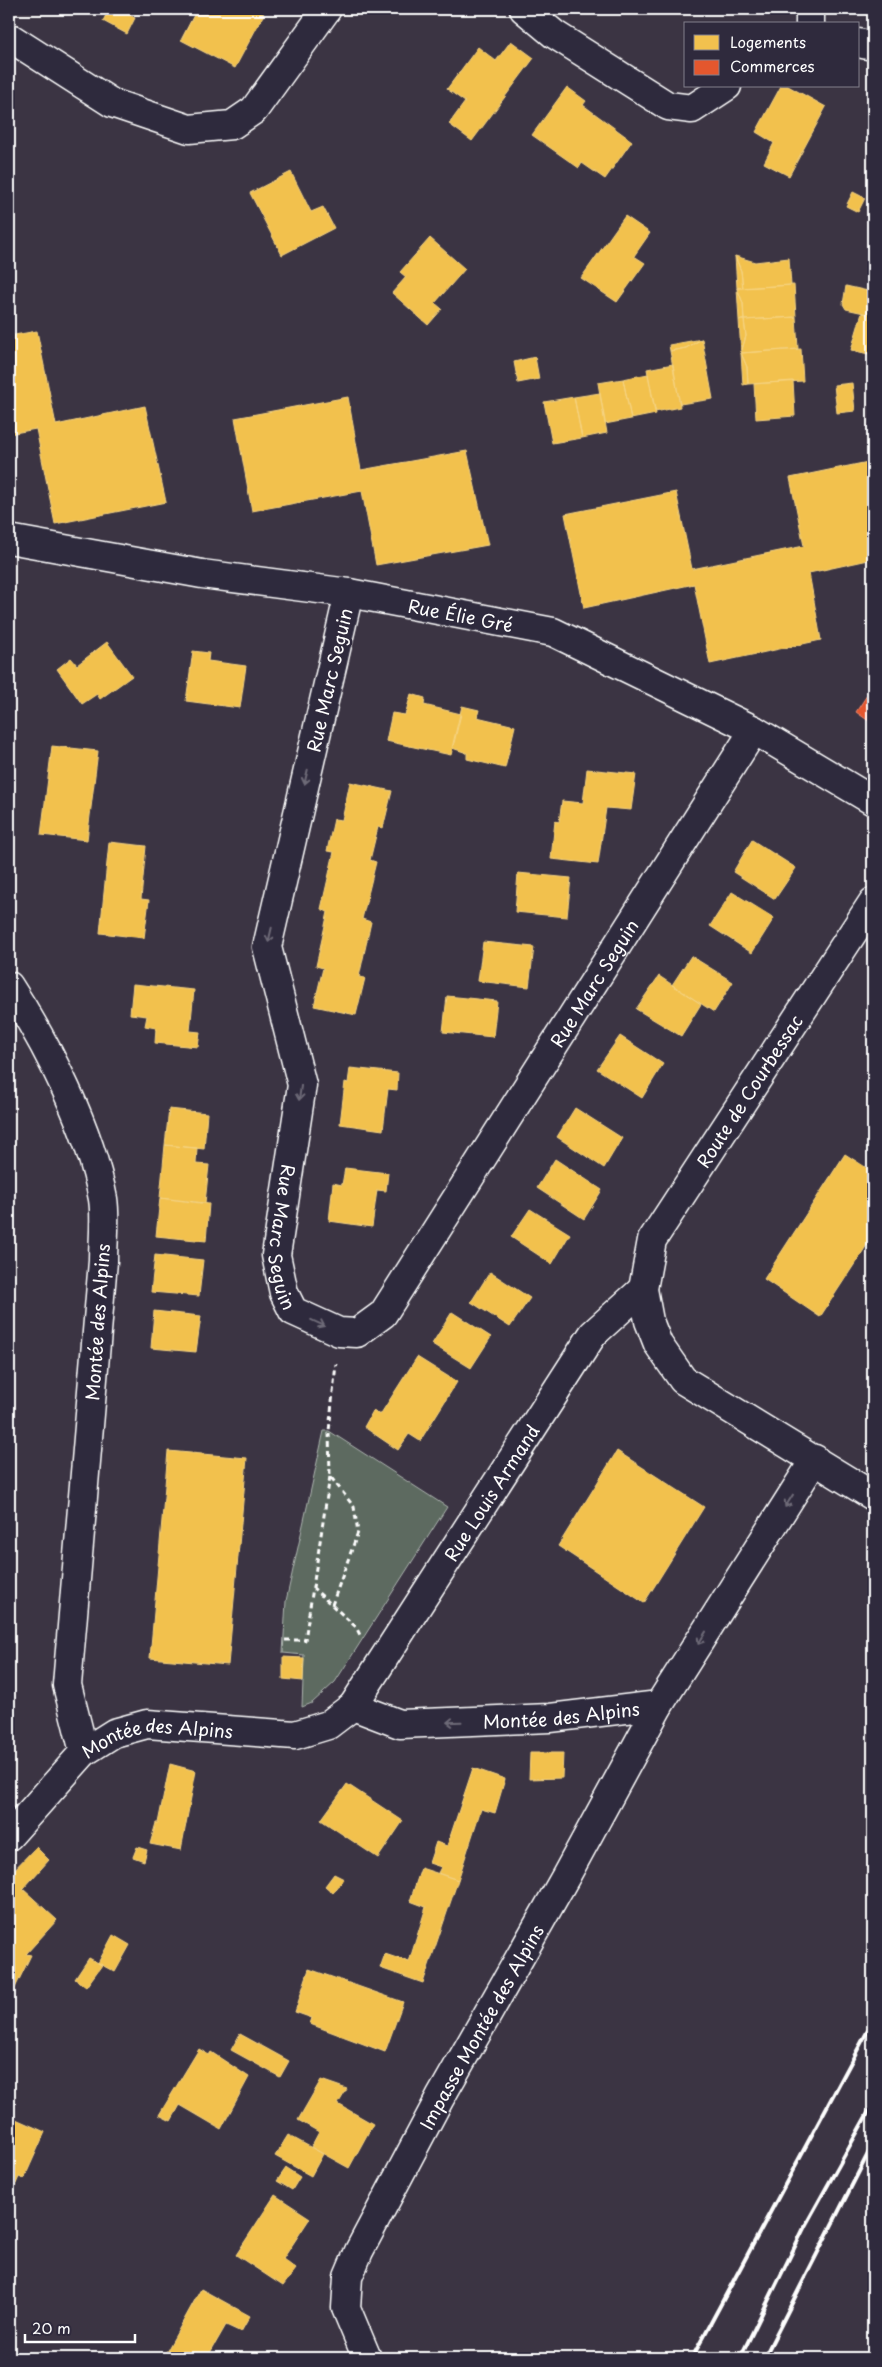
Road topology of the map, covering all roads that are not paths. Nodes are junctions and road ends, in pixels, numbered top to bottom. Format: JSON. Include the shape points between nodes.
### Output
{"nodes":[{"id":1,"x":327,"y":9,"type":"edge"},
{"id":2,"x":524,"y":9,"type":"edge"},
{"id":3,"x":810,"y":9,"type":"edge"},
{"id":4,"x":810,"y":22,"type":"edge"},
{"id":5,"x":9,"y":37,"type":"edge"},
{"id":6,"x":860,"y":43,"type":"edge"},
{"id":7,"x":873,"y":46,"type":"edge"},
{"id":8,"x":724,"y":88,"type":"edge"},
{"id":9,"x":9,"y":539,"type":"edge"},
{"id":10,"x":349,"y":593,"type":"junction"},
{"id":11,"x":754,"y":730,"type":"junction"},
{"id":12,"x":873,"y":801,"type":"edge"},
{"id":13,"x":873,"y":902,"type":"edge"},
{"id":14,"x":9,"y":986,"type":"edge"},
{"id":15,"x":643,"y":1289,"type":"junction"},
{"id":16,"x":815,"y":1460,"type":"junction"},
{"id":17,"x":873,"y":1496,"type":"edge"},
{"id":18,"x":659,"y":1705,"type":"junction"},
{"id":19,"x":353,"y":1706,"type":"junction"},
{"id":20,"x":84,"y":1752,"type":"junction"},
{"id":21,"x":9,"y":1836,"type":"edge"},
{"id":22,"x":367,"y":2358,"type":"edge"}],
"edges":[{"from":1,"to":5,"type":"street","via":[[254,110],[232,125],[189,129],[112,103]]},
{"from":2,"to":8,"type":"street","via":[[554,34],[668,106],[692,109]]},
{"from":3,"to":4,"type":"street"},
{"from":6,"to":7,"type":"street"},
{"from":9,"to":10,"type":"street","name":"Rue Élie Gré","via":[[202,574]]},
{"from":10,"to":11,"type":"street","name":"Rue Élie Gré","via":[[553,632]]},
{"from":10,"to":11,"type":"street","name":"Rue Marc Seguin","one_way":true,"via":[[267,946],[302,1085],[276,1255],[284,1293],[293,1311],[339,1332],[357,1333],[383,1314]]},
{"from":11,"to":12,"type":"street","name":"Rue Élie Gré"},
{"from":13,"to":15,"type":"street","name":"Route de Courbessac","via":[[652,1240]]},
{"from":14,"to":20,"type":"street","name":"Montée des Alpins","via":[[32,1021],[88,1138],[104,1201],[103,1261],[67,1685]]},
{"from":15,"to":16,"type":"street","via":[[649,1321],[658,1344],[683,1380]]},
{"from":15,"to":19,"type":"street","name":"Rue Louis Armand","via":[[593,1334]]},
{"from":16,"to":17,"type":"street"},
{"from":16,"to":18,"type":"street","name":"Montée des Alpins","one_way":true},
{"from":18,"to":19,"type":"street","name":"Montée des Alpins","one_way":true,"via":[[550,1718],[400,1724]]},
{"from":18,"to":22,"type":"street","name":"Impasse Montée des Alpins","via":[[440,2098],[359,2251],[348,2278],[346,2308]]},
{"from":19,"to":20,"type":"street","name":"Montée des Alpins","via":[[328,1725],[295,1735],[147,1724],[114,1733]]},
{"from":20,"to":21,"type":"street"}]}
